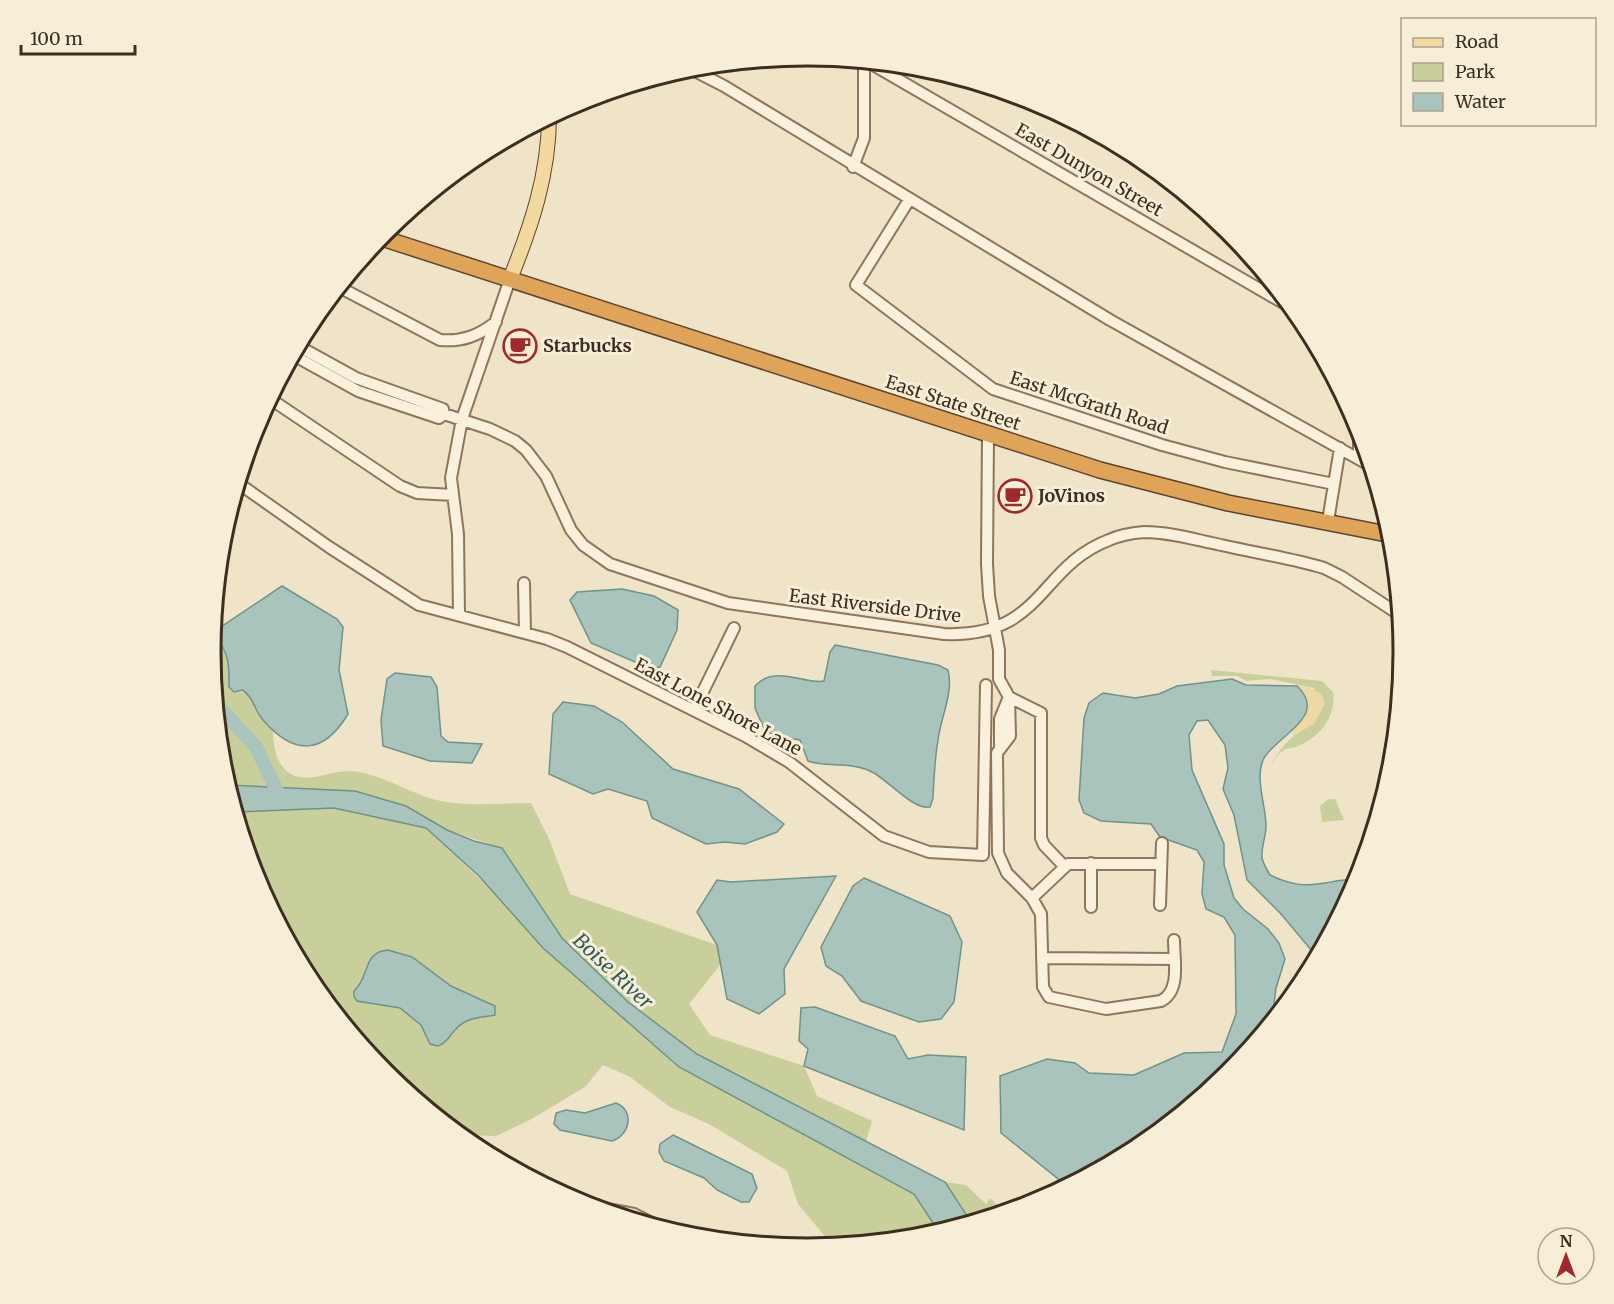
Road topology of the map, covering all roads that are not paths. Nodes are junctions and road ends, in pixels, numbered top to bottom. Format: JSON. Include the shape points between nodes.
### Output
{"nodes":[{"id":1,"x":866,"y":69,"type":"edge"},
{"id":2,"x":883,"y":71,"type":"edge"},
{"id":3,"x":703,"y":75,"type":"edge"},
{"id":4,"x":549,"y":126,"type":"edge"},
{"id":5,"x":854,"y":167,"type":"junction"},
{"id":6,"x":909,"y":200,"type":"junction"},
{"id":7,"x":390,"y":241,"type":"edge"},
{"id":8,"x":510,"y":279,"type":"junction"},
{"id":9,"x":346,"y":291,"type":"edge"},
{"id":10,"x":1274,"y":297,"type":"edge"},
{"id":11,"x":496,"y":321,"type":"junction"},
{"id":12,"x":305,"y":350,"type":"edge"},
{"id":13,"x":300,"y":359,"type":"edge"},
{"id":14,"x":277,"y":403,"type":"edge"},
{"id":15,"x":444,"y":414,"type":"junction"},
{"id":16,"x":462,"y":419,"type":"junction"},
{"id":17,"x":988,"y":434,"type":"junction"},
{"id":18,"x":1340,"y":448,"type":"junction"},
{"id":19,"x":1359,"y":459,"type":"edge"},
{"id":20,"x":1334,"y":484,"type":"junction"},
{"id":21,"x":245,"y":488,"type":"edge"},
{"id":22,"x":453,"y":495,"type":"junction"},
{"id":23,"x":1328,"y":521,"type":"junction"},
{"id":24,"x":1381,"y":533,"type":"edge"},
{"id":25,"x":524,"y":583,"type":"dead end"},
{"id":26,"x":1392,"y":609,"type":"edge"},
{"id":27,"x":459,"y":615,"type":"junction"},
{"id":28,"x":734,"y":628,"type":"dead end"},
{"id":29,"x":995,"y":629,"type":"junction"},
{"id":30,"x":525,"y":633,"type":"junction"},
{"id":31,"x":986,"y":685,"type":"dead end"},
{"id":32,"x":1010,"y":697,"type":"junction"},
{"id":33,"x":694,"y":710,"type":"junction"},
{"id":34,"x":1161,"y":843,"type":"dead end"},
{"id":35,"x":1091,"y":863,"type":"junction"},
{"id":36,"x":1160,"y":864,"type":"junction"},
{"id":37,"x":1064,"y":866,"type":"junction"},
{"id":38,"x":1032,"y":898,"type":"junction"},
{"id":39,"x":1160,"y":904,"type":"dead end"},
{"id":40,"x":1091,"y":907,"type":"dead end"},
{"id":41,"x":1174,"y":940,"type":"dead end"},
{"id":42,"x":1042,"y":958,"type":"junction"},
{"id":43,"x":1174,"y":959,"type":"junction"}],
"edges":[{"from":1,"to":5,"type":"street","via":[[864,138]]},
{"from":2,"to":10,"type":"street","name":"East Dunyon Street"},
{"from":3,"to":5,"type":"street"},
{"from":4,"to":8,"type":"main road","via":[[541,189]]},
{"from":5,"to":6,"type":"street"},
{"from":6,"to":18,"type":"street","via":[[1110,320]]},
{"from":6,"to":20,"type":"street","name":"East McGrath Road","via":[[856,285],[993,389],[1162,445]]},
{"from":7,"to":8,"type":"highway","name":"East State Street"},
{"from":8,"to":11,"type":"street"},
{"from":8,"to":17,"type":"highway","name":"East State Street"},
{"from":9,"to":11,"type":"street","via":[[440,340],[457,341],[473,336]]},
{"from":11,"to":16,"type":"street"},
{"from":12,"to":15,"type":"street","name":"East Riverside Drive","via":[[356,378],[442,409]]},
{"from":13,"to":15,"type":"street","name":"East Riverside Drive","via":[[365,394],[439,418]]},
{"from":14,"to":22,"type":"street","via":[[400,486],[417,493]]},
{"from":15,"to":16,"type":"street","name":"East Riverside Drive"},
{"from":16,"to":22,"type":"street"},
{"from":16,"to":29,"type":"street","name":"East Riverside Drive","via":[[499,433],[526,450],[546,476],[571,530],[596,556],[623,569],[728,603],[944,634]]},
{"from":17,"to":23,"type":"highway","name":"East State Street","via":[[1122,476],[1228,503]]},
{"from":17,"to":29,"type":"street","via":[[987,564]]},
{"from":18,"to":19,"type":"street"},
{"from":18,"to":20,"type":"street"},
{"from":20,"to":23,"type":"street"},
{"from":21,"to":27,"type":"street","name":"East Lone Shore Lane","via":[[419,605]]},
{"from":22,"to":27,"type":"street","via":[[458,534]]},
{"from":23,"to":24,"type":"highway","name":"East State Street"},
{"from":25,"to":30,"type":"street"},
{"from":26,"to":29,"type":"street","name":"East Riverside Drive","via":[[1324,568],[1144,532],[1120,536],[1092,548],[1030,608]]},
{"from":27,"to":30,"type":"street","name":"East Lone Shore Lane"},
{"from":28,"to":33,"type":"street"},
{"from":29,"to":32,"type":"street","via":[[999,679]]},
{"from":30,"to":33,"type":"street","name":"East Lone Shore Lane","via":[[567,647]]},
{"from":31,"to":33,"type":"street","name":"East Lone Shore Lane","via":[[983,855],[929,852],[884,836],[789,762]]},
{"from":32,"to":37,"type":"street","via":[[1041,713],[1041,838]]},
{"from":32,"to":38,"type":"street","via":[[1010,736],[997,753],[998,853],[1007,873]]},
{"from":34,"to":36,"type":"street"},
{"from":35,"to":36,"type":"street"},
{"from":35,"to":37,"type":"street"},
{"from":35,"to":40,"type":"street"},
{"from":36,"to":39,"type":"street"},
{"from":37,"to":38,"type":"street"},
{"from":38,"to":42,"type":"street","via":[[1043,919]]},
{"from":41,"to":43,"type":"street"},
{"from":42,"to":43,"type":"street"},
{"from":42,"to":43,"type":"street","via":[[1043,987],[1049,997],[1112,1009],[1169,997],[1174,986]]}]}
